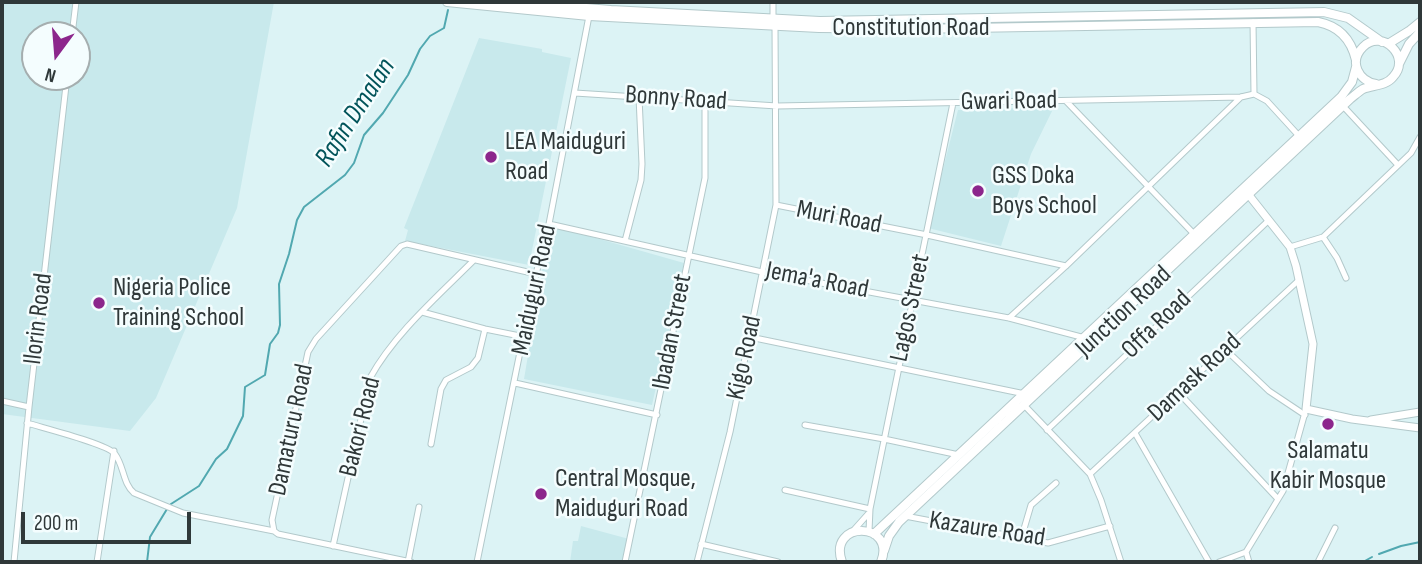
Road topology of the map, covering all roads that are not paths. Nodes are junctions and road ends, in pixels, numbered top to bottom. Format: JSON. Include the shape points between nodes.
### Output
{"nodes":[{"id":1,"x":76,"y":2,"type":"edge"},
{"id":2,"x":447,"y":2,"type":"edge"},
{"id":3,"x":512,"y":2,"type":"edge"},
{"id":4,"x":773,"y":2,"type":"edge"},
{"id":5,"x":461,"y":3,"type":"edge"},
{"id":6,"x":589,"y":16,"type":"junction"},
{"id":7,"x":74,"y":21,"type":"edge"},
{"id":8,"x":1113,"y":21,"type":"junction"},
{"id":9,"x":1253,"y":22,"type":"junction"},
{"id":10,"x":1420,"y":22,"type":"edge"},
{"id":11,"x":774,"y":23,"type":"junction"},
{"id":12,"x":1420,"y":32,"type":"edge"},
{"id":13,"x":1385,"y":43,"type":"junction"},
{"id":14,"x":1356,"y":64,"type":"junction"},
{"id":15,"x":1399,"y":64,"type":"junction"},
{"id":16,"x":1376,"y":84,"type":"junction"},
{"id":17,"x":65,"y":91,"type":"edge"},
{"id":18,"x":575,"y":93,"type":"junction"},
{"id":19,"x":1254,"y":94,"type":"junction"},
{"id":20,"x":639,"y":97,"type":"junction"},
{"id":21,"x":1241,"y":97,"type":"junction"},
{"id":22,"x":705,"y":101,"type":"junction"},
{"id":23,"x":1066,"y":102,"type":"junction"},
{"id":24,"x":953,"y":103,"type":"junction"},
{"id":25,"x":777,"y":106,"type":"junction"},
{"id":26,"x":1343,"y":106,"type":"junction"},
{"id":27,"x":1298,"y":136,"type":"junction"},
{"id":28,"x":1420,"y":137,"type":"edge"},
{"id":29,"x":1398,"y":164,"type":"junction"},
{"id":30,"x":1148,"y":185,"type":"junction"},
{"id":31,"x":1248,"y":194,"type":"junction"},
{"id":32,"x":776,"y":205,"type":"junction"},
{"id":33,"x":1268,"y":221,"type":"junction"},
{"id":34,"x":549,"y":224,"type":"junction"},
{"id":35,"x":927,"y":234,"type":"junction"},
{"id":36,"x":1194,"y":234,"type":"junction"},
{"id":37,"x":1322,"y":237,"type":"junction"},
{"id":38,"x":625,"y":241,"type":"junction"},
{"id":39,"x":1290,"y":247,"type":"junction"},
{"id":40,"x":689,"y":254,"type":"junction"},
{"id":41,"x":474,"y":260,"type":"junction"},
{"id":42,"x":1066,"y":266,"type":"junction"},
{"id":43,"x":762,"y":272,"type":"junction"},
{"id":44,"x":536,"y":274,"type":"junction"},
{"id":45,"x":1346,"y":278,"type":"dead end"},
{"id":46,"x":1299,"y":280,"type":"junction"},
{"id":47,"x":913,"y":300,"type":"junction"},
{"id":48,"x":422,"y":312,"type":"junction"},
{"id":49,"x":1009,"y":318,"type":"junction"},
{"id":50,"x":485,"y":330,"type":"junction"},
{"id":51,"x":525,"y":337,"type":"junction"},
{"id":52,"x":750,"y":337,"type":"junction"},
{"id":53,"x":1085,"y":338,"type":"junction"},
{"id":54,"x":1226,"y":350,"type":"junction"},
{"id":55,"x":898,"y":369,"type":"junction"},
{"id":56,"x":515,"y":383,"type":"junction"},
{"id":57,"x":1178,"y":392,"type":"junction"},
{"id":58,"x":1025,"y":394,"type":"junction"},
{"id":59,"x":2,"y":401,"type":"edge"},
{"id":60,"x":1024,"y":405,"type":"junction"},
{"id":61,"x":29,"y":407,"type":"junction"},
{"id":62,"x":1305,"y":412,"type":"junction"},
{"id":63,"x":1420,"y":412,"type":"edge"},
{"id":64,"x":657,"y":415,"type":"junction"},
{"id":65,"x":1364,"y":421,"type":"junction"},
{"id":66,"x":27,"y":423,"type":"junction"},
{"id":67,"x":805,"y":425,"type":"dead end"},
{"id":68,"x":1420,"y":428,"type":"edge"},
{"id":69,"x":1047,"y":430,"type":"junction"},
{"id":70,"x":1135,"y":433,"type":"junction"},
{"id":71,"x":884,"y":439,"type":"junction"},
{"id":72,"x":430,"y":444,"type":"dead end"},
{"id":73,"x":114,"y":452,"type":"junction"},
{"id":74,"x":959,"y":455,"type":"junction"},
{"id":75,"x":1090,"y":474,"type":"junction"},
{"id":76,"x":1056,"y":483,"type":"dead end"},
{"id":77,"x":785,"y":490,"type":"dead end"},
{"id":78,"x":1278,"y":499,"type":"junction"},
{"id":79,"x":419,"y":508,"type":"dead end"},
{"id":80,"x":869,"y":511,"type":"junction"},
{"id":81,"x":905,"y":516,"type":"junction"},
{"id":82,"x":1110,"y":526,"type":"junction"},
{"id":83,"x":1335,"y":528,"type":"dead end"},
{"id":84,"x":276,"y":532,"type":"junction"},
{"id":85,"x":850,"y":533,"type":"junction"},
{"id":86,"x":871,"y":533,"type":"junction"},
{"id":87,"x":1021,"y":539,"type":"junction"},
{"id":88,"x":701,"y":544,"type":"junction"},
{"id":89,"x":332,"y":546,"type":"junction"},
{"id":90,"x":884,"y":551,"type":"junction"},
{"id":91,"x":1246,"y":552,"type":"junction"},
{"id":92,"x":14,"y":562,"type":"edge"},
{"id":93,"x":97,"y":562,"type":"edge"},
{"id":94,"x":410,"y":562,"type":"edge"},
{"id":95,"x":477,"y":562,"type":"edge"},
{"id":96,"x":625,"y":562,"type":"edge"},
{"id":97,"x":697,"y":562,"type":"edge"},
{"id":98,"x":778,"y":562,"type":"edge"},
{"id":99,"x":840,"y":562,"type":"edge"},
{"id":100,"x":882,"y":562,"type":"edge"},
{"id":101,"x":1121,"y":562,"type":"edge"},
{"id":102,"x":1209,"y":562,"type":"edge"},
{"id":103,"x":1219,"y":562,"type":"edge"},
{"id":104,"x":1249,"y":562,"type":"edge"},
{"id":105,"x":1318,"y":562,"type":"edge"}],
"edges":[{"from":1,"to":7,"type":"street"},
{"from":2,"to":5,"type":"main road","name":"Constitution Road"},
{"from":3,"to":11,"type":"main road","name":"Constitution Road"},
{"from":4,"to":11,"type":"street","name":"Kigo Road"},
{"from":5,"to":6,"type":"main road","name":"Constitution Road"},
{"from":6,"to":11,"type":"main road","name":"Constitution Road"},
{"from":6,"to":18,"type":"street","name":"Maiduguri Road"},
{"from":8,"to":9,"type":"main road","name":"Constitution Road"},
{"from":8,"to":11,"type":"main road","name":"Constitution Road"},
{"from":8,"to":13,"type":"main road","name":"Constitution Road","via":[[1324,12],[1348,18]]},
{"from":9,"to":14,"type":"main road","name":"Constitution Road","via":[[1309,21],[1334,27],[1346,37]]},
{"from":9,"to":19,"type":"street"},
{"from":10,"to":13,"type":"main road"},
{"from":11,"to":25,"type":"street","name":"Kigo Road"},
{"from":12,"to":15,"type":"main road"},
{"from":13,"to":14,"type":"main road","via":[[1368,43],[1358,53]]},
{"from":13,"to":15,"type":"main road","via":[[1396,52]]},
{"from":14,"to":16,"type":"main road","via":[[1363,79]]},
{"from":14,"to":27,"type":"main road","name":"Junction Road","via":[[1347,91]]},
{"from":15,"to":16,"type":"main road","via":[[1395,77]]},
{"from":16,"to":26,"type":"main road","name":"Junction Road"},
{"from":17,"to":61,"type":"street","name":"Ilorin Road"},
{"from":18,"to":20,"type":"street","name":"Bonny Road"},
{"from":18,"to":34,"type":"street","name":"Maiduguri Road"},
{"from":19,"to":21,"type":"street","name":"Gwari Road"},
{"from":19,"to":27,"type":"street","via":[[1267,100]]},
{"from":20,"to":22,"type":"street","name":"Bonny Road"},
{"from":20,"to":38,"type":"street","via":[[641,180]]},
{"from":21,"to":23,"type":"street","name":"Gwari Road"},
{"from":21,"to":30,"type":"street"},
{"from":22,"to":25,"type":"street","name":"Bonny Road"},
{"from":22,"to":40,"type":"street","name":"Ibadan Street","via":[[705,178]]},
{"from":23,"to":24,"type":"street","name":"Gwari Road"},
{"from":23,"to":30,"type":"street"},
{"from":24,"to":25,"type":"street","name":"Gwari Road"},
{"from":24,"to":35,"type":"street","name":"Lagos Street"},
{"from":25,"to":32,"type":"street","name":"Kigo Road"},
{"from":26,"to":29,"type":"street"},
{"from":26,"to":31,"type":"main road","name":"Junction Road"},
{"from":27,"to":36,"type":"main road","name":"Junction Road"},
{"from":28,"to":29,"type":"street"},
{"from":29,"to":37,"type":"street"},
{"from":30,"to":36,"type":"street"},
{"from":30,"to":42,"type":"street"},
{"from":31,"to":33,"type":"street"},
{"from":31,"to":60,"type":"main road","name":"Junction Road"},
{"from":32,"to":35,"type":"street","name":"Muri Road"},
{"from":32,"to":43,"type":"street","name":"Kigo Road"},
{"from":33,"to":39,"type":"street"},
{"from":33,"to":69,"type":"street","name":"Offa Road"},
{"from":34,"to":38,"type":"street","name":"Jema'a Road"},
{"from":34,"to":44,"type":"street","name":"Maiduguri Road"},
{"from":35,"to":42,"type":"street","name":"Muri Road"},
{"from":35,"to":47,"type":"street","name":"Lagos Street"},
{"from":36,"to":53,"type":"main road","name":"Junction Road"},
{"from":37,"to":39,"type":"street"},
{"from":37,"to":45,"type":"street"},
{"from":38,"to":40,"type":"street","name":"Jema'a Road"},
{"from":39,"to":46,"type":"street"},
{"from":40,"to":43,"type":"street","name":"Jema'a Road"},
{"from":40,"to":64,"type":"street","name":"Ibadan Street"},
{"from":41,"to":44,"type":"street","name":"Damaturu Road"},
{"from":41,"to":48,"type":"street","name":"Bakori Road"},
{"from":41,"to":84,"type":"street","name":"Damaturu Road","via":[[401,246],[316,339],[304,368],[272,520]]},
{"from":42,"to":49,"type":"street"},
{"from":43,"to":47,"type":"street","name":"Jema'a Road"},
{"from":43,"to":52,"type":"street","name":"Kigo Road"},
{"from":44,"to":51,"type":"street","name":"Maiduguri Road"},
{"from":46,"to":54,"type":"street","name":"Damask Road"},
{"from":46,"to":62,"type":"street","via":[[1313,344]]},
{"from":47,"to":49,"type":"street","name":"Jema'a Road"},
{"from":47,"to":55,"type":"street","name":"Lagos Street"},
{"from":48,"to":50,"type":"street"},
{"from":48,"to":89,"type":"street","name":"Bakori Road","via":[[370,378]]},
{"from":49,"to":53,"type":"street","name":"Jema'a Road"},
{"from":50,"to":51,"type":"street"},
{"from":50,"to":72,"type":"street","via":[[478,358],[446,380],[441,389]]},
{"from":51,"to":56,"type":"street","name":"Maiduguri Road"},
{"from":52,"to":55,"type":"street"},
{"from":52,"to":88,"type":"street","name":"Kigo Road"},
{"from":53,"to":58,"type":"main road","name":"Junction Road"},
{"from":54,"to":57,"type":"street","name":"Damask Road"},
{"from":54,"to":62,"type":"street","via":[[1269,391]]},
{"from":55,"to":58,"type":"street"},
{"from":55,"to":71,"type":"street","name":"Lagos Street"},
{"from":56,"to":64,"type":"street"},
{"from":56,"to":95,"type":"street","name":"Maiduguri Road"},
{"from":57,"to":70,"type":"street","name":"Damask Road"},
{"from":57,"to":78,"type":"street"},
{"from":58,"to":74,"type":"main road","name":"Junction Road"},
{"from":59,"to":61,"type":"street"},
{"from":60,"to":69,"type":"street"},
{"from":60,"to":81,"type":"main road","name":"Junction Road"},
{"from":61,"to":66,"type":"street","name":"Ilorin Road"},
{"from":62,"to":65,"type":"street"},
{"from":62,"to":78,"type":"street"},
{"from":63,"to":65,"type":"street"},
{"from":64,"to":96,"type":"street","name":"Ibadan Street"},
{"from":65,"to":68,"type":"street"},
{"from":66,"to":73,"type":"street"},
{"from":66,"to":92,"type":"street","name":"Ilorin Road"},
{"from":67,"to":71,"type":"street"},
{"from":69,"to":75,"type":"street"},
{"from":70,"to":75,"type":"street","name":"Damask Road"},
{"from":70,"to":102,"type":"street"},
{"from":71,"to":74,"type":"street"},
{"from":71,"to":80,"type":"street","name":"Lagos Street"},
{"from":73,"to":84,"type":"street","via":[[129,488],[194,516]]},
{"from":73,"to":93,"type":"street"},
{"from":74,"to":86,"type":"main road","name":"Junction Road"},
{"from":75,"to":82,"type":"street"},
{"from":76,"to":87,"type":"street","via":[[1031,505]]},
{"from":77,"to":80,"type":"street"},
{"from":78,"to":91,"type":"street"},
{"from":79,"to":94,"type":"street"},
{"from":80,"to":85,"type":"street"},
{"from":80,"to":86,"type":"street","name":"Lagos Street"},
{"from":81,"to":87,"type":"street","name":"Kazaure Road"},
{"from":81,"to":90,"type":"main road","name":"Junction Road","via":[[888,536]]},
{"from":82,"to":87,"type":"street","name":"Kazaure Road","via":[[1048,543]]},
{"from":82,"to":101,"type":"street"},
{"from":83,"to":105,"type":"street"},
{"from":84,"to":89,"type":"street"},
{"from":85,"to":86,"type":"main road"},
{"from":85,"to":99,"type":"main road","via":[[842,543]]},
{"from":86,"to":90,"type":"main road"},
{"from":88,"to":97,"type":"street","name":"Kigo Road"},
{"from":88,"to":98,"type":"street"},
{"from":89,"to":94,"type":"street"},
{"from":90,"to":100,"type":"main road","name":"Junction Road"},
{"from":91,"to":103,"type":"street"},
{"from":91,"to":104,"type":"street"}]}
